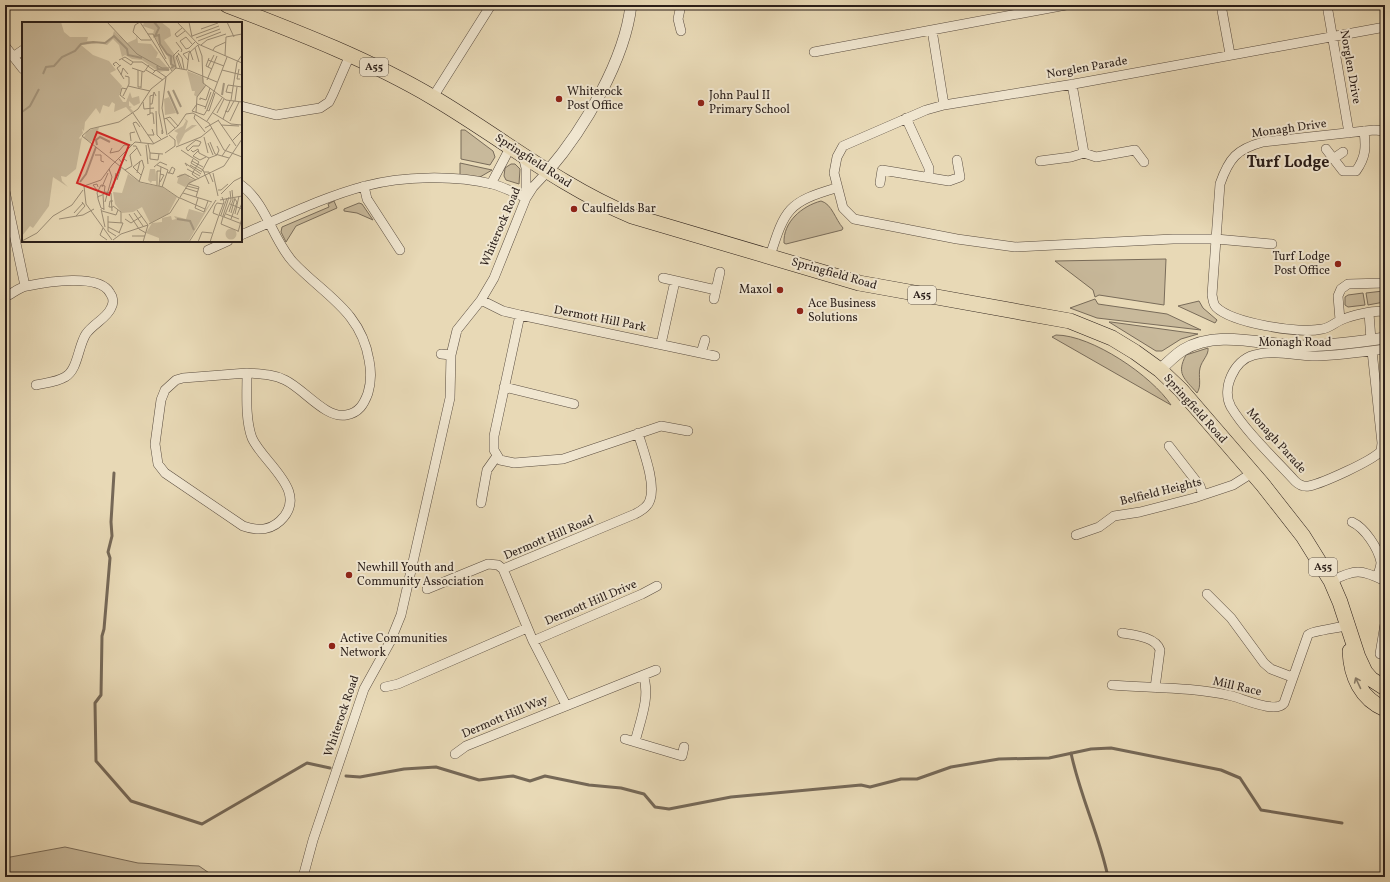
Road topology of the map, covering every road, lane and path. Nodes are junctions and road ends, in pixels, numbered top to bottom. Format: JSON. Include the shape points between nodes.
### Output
{"nodes":[{"id":1,"x":227,"y":5,"type":"edge"},
{"id":2,"x":491,"y":5,"type":"edge"},
{"id":3,"x":681,"y":5,"type":"edge"},
{"id":4,"x":1066,"y":5,"type":"edge"},
{"id":5,"x":1221,"y":5,"type":"edge"},
{"id":6,"x":1328,"y":5,"type":"edge"},
{"id":7,"x":629,"y":6,"type":"edge"},
{"id":8,"x":251,"y":9,"type":"edge"},
{"id":9,"x":1385,"y":27,"type":"edge"},
{"id":10,"x":932,"y":30,"type":"junction"},
{"id":11,"x":681,"y":31,"type":"dead end"},
{"id":12,"x":1332,"y":35,"type":"junction"},
{"id":13,"x":5,"y":46,"type":"edge"},
{"id":14,"x":22,"y":51,"type":"edge"},
{"id":15,"x":814,"y":52,"type":"dead end"},
{"id":16,"x":1230,"y":54,"type":"junction"},
{"id":17,"x":350,"y":55,"type":"junction"},
{"id":18,"x":13,"y":57,"type":"junction"},
{"id":19,"x":22,"y":68,"type":"edge"},
{"id":20,"x":1072,"y":84,"type":"junction"},
{"id":21,"x":433,"y":97,"type":"junction"},
{"id":22,"x":944,"y":105,"type":"junction"},
{"id":23,"x":242,"y":106,"type":"edge"},
{"id":24,"x":906,"y":118,"type":"junction"},
{"id":25,"x":1364,"y":131,"type":"junction"},
{"id":26,"x":1385,"y":131,"type":"edge"},
{"id":27,"x":1349,"y":133,"type":"junction"},
{"id":28,"x":1326,"y":149,"type":"dead end"},
{"id":29,"x":517,"y":150,"type":"junction"},
{"id":30,"x":1343,"y":152,"type":"dead end"},
{"id":31,"x":1084,"y":153,"type":"junction"},
{"id":32,"x":1333,"y":159,"type":"junction"},
{"id":33,"x":957,"y":160,"type":"dead end"},
{"id":34,"x":1040,"y":161,"type":"dead end"},
{"id":35,"x":1144,"y":162,"type":"dead end"},
{"id":36,"x":548,"y":171,"type":"junction"},
{"id":37,"x":929,"y":177,"type":"junction"},
{"id":38,"x":880,"y":183,"type":"dead end"},
{"id":39,"x":491,"y":184,"type":"junction"},
{"id":40,"x":242,"y":186,"type":"edge"},
{"id":41,"x":364,"y":186,"type":"junction"},
{"id":42,"x":836,"y":188,"type":"junction"},
{"id":43,"x":5,"y":191,"type":"edge"},
{"id":44,"x":526,"y":198,"type":"junction"},
{"id":45,"x":270,"y":223,"type":"junction"},
{"id":46,"x":9,"y":231,"type":"edge"},
{"id":47,"x":242,"y":235,"type":"edge"},
{"id":48,"x":1216,"y":239,"type":"junction"},
{"id":49,"x":226,"y":242,"type":"edge"},
{"id":50,"x":1272,"y":244,"type":"dead end"},
{"id":51,"x":208,"y":250,"type":"dead end"},
{"id":52,"x":400,"y":250,"type":"dead end"},
{"id":53,"x":770,"y":256,"type":"junction"},
{"id":54,"x":720,"y":272,"type":"dead end"},
{"id":55,"x":663,"y":278,"type":"dead end"},
{"id":56,"x":675,"y":281,"type":"junction"},
{"id":57,"x":1385,"y":282,"type":"edge"},
{"id":58,"x":25,"y":286,"type":"junction"},
{"id":59,"x":716,"y":290,"type":"junction"},
{"id":60,"x":5,"y":297,"type":"edge"},
{"id":61,"x":714,"y":299,"type":"dead end"},
{"id":62,"x":481,"y":300,"type":"junction"},
{"id":63,"x":1221,"y":311,"type":"joint"},
{"id":64,"x":1370,"y":312,"type":"junction"},
{"id":65,"x":1385,"y":312,"type":"edge"},
{"id":66,"x":520,"y":315,"type":"junction"},
{"id":67,"x":1340,"y":320,"type":"junction"},
{"id":68,"x":1385,"y":338,"type":"edge"},
{"id":69,"x":704,"y":340,"type":"dead end"},
{"id":70,"x":661,"y":344,"type":"junction"},
{"id":71,"x":1372,"y":345,"type":"junction"},
{"id":72,"x":1385,"y":349,"type":"edge"},
{"id":73,"x":701,"y":353,"type":"junction"},
{"id":74,"x":441,"y":354,"type":"dead end"},
{"id":75,"x":451,"y":355,"type":"junction"},
{"id":76,"x":715,"y":356,"type":"dead end"},
{"id":77,"x":1160,"y":370,"type":"junction"},
{"id":78,"x":247,"y":374,"type":"junction"},
{"id":79,"x":36,"y":385,"type":"dead end"},
{"id":80,"x":504,"y":387,"type":"junction"},
{"id":81,"x":1228,"y":392,"type":"joint"},
{"id":82,"x":574,"y":404,"type":"dead end"},
{"id":83,"x":688,"y":431,"type":"dead end"},
{"id":84,"x":638,"y":434,"type":"junction"},
{"id":85,"x":1170,"y":446,"type":"dead end"},
{"id":86,"x":497,"y":456,"type":"junction"},
{"id":87,"x":1252,"y":473,"type":"junction"},
{"id":88,"x":1203,"y":495,"type":"junction"},
{"id":89,"x":482,"y":503,"type":"dead end"},
{"id":90,"x":1352,"y":522,"type":"dead end"},
{"id":91,"x":1076,"y":536,"type":"dead end"},
{"id":92,"x":503,"y":569,"type":"junction"},
{"id":93,"x":1381,"y":579,"type":"edge"},
{"id":94,"x":1331,"y":581,"type":"junction"},
{"id":95,"x":657,"y":586,"type":"dead end"},
{"id":96,"x":427,"y":588,"type":"dead end"},
{"id":97,"x":1207,"y":594,"type":"dead end"},
{"id":98,"x":1384,"y":626,"type":"edge"},
{"id":99,"x":1349,"y":627,"type":"junction"},
{"id":100,"x":528,"y":628,"type":"junction"},
{"id":101,"x":1122,"y":633,"type":"dead end"},
{"id":102,"x":533,"y":641,"type":"junction"},
{"id":103,"x":1380,"y":654,"type":"dead end"},
{"id":104,"x":656,"y":670,"type":"dead end"},
{"id":105,"x":643,"y":675,"type":"junction"},
{"id":106,"x":1292,"y":677,"type":"junction"},
{"id":107,"x":1112,"y":685,"type":"dead end"},
{"id":108,"x":385,"y":687,"type":"dead end"},
{"id":109,"x":1155,"y":688,"type":"junction"},
{"id":110,"x":1385,"y":688,"type":"edge"},
{"id":111,"x":566,"y":705,"type":"junction"},
{"id":112,"x":1385,"y":710,"type":"edge"},
{"id":113,"x":625,"y":739,"type":"dead end"},
{"id":114,"x":635,"y":742,"type":"junction"},
{"id":115,"x":684,"y":747,"type":"dead end"},
{"id":116,"x":455,"y":754,"type":"dead end"},
{"id":117,"x":303,"y":877,"type":"edge"}],
"edges":[{"from":1,"to":8,"type":"highway","name":"Springfield Road","number":"A55"},
{"from":2,"to":21,"type":"street"},
{"from":3,"to":11,"type":"street","via":[[678,19]]},
{"from":4,"to":10,"type":"street"},
{"from":5,"to":16,"type":"street"},
{"from":6,"to":12,"type":"street","name":"Norglen Drive"},
{"from":7,"to":36,"type":"street","name":"Whiterock Road","via":[[628,26],[616,62],[586,120]]},
{"from":8,"to":17,"type":"highway","name":"Springfield Road","number":"A55"},
{"from":9,"to":12,"type":"street","name":"Norglen Parade"},
{"from":10,"to":15,"type":"street"},
{"from":10,"to":22,"type":"street"},
{"from":12,"to":16,"type":"street","name":"Norglen Parade"},
{"from":12,"to":27,"type":"street","name":"Norglen Drive"},
{"from":13,"to":18,"type":"street"},
{"from":14,"to":18,"type":"street"},
{"from":16,"to":20,"type":"street","name":"Norglen Parade"},
{"from":17,"to":21,"type":"highway","name":"Springfield Road","number":"A55"},
{"from":17,"to":23,"type":"street","via":[[329,102],[320,108],[276,115]]},
{"from":18,"to":19,"type":"street"},
{"from":20,"to":22,"type":"street","name":"Norglen Parade"},
{"from":20,"to":31,"type":"street"},
{"from":21,"to":29,"type":"highway","name":"Springfield Road","number":"A55"},
{"from":22,"to":24,"type":"street","name":"Norglen Parade"},
{"from":24,"to":37,"type":"street","via":[[929,168]]},
{"from":24,"to":42,"type":"street","name":"Norglen Parade","via":[[843,146],[836,157]]},
{"from":25,"to":26,"type":"street","name":"Monagh Drive"},
{"from":25,"to":27,"type":"street","name":"Monagh Drive"},
{"from":25,"to":32,"type":"street","via":[[1366,150],[1356,171],[1343,172]]},
{"from":27,"to":48,"type":"street","name":"Monagh Drive","via":[[1263,142],[1248,146],[1236,154],[1226,167],[1220,184]]},
{"from":28,"to":32,"type":"street"},
{"from":29,"to":36,"type":"highway","name":"Springfield Road","number":"A55"},
{"from":29,"to":39,"type":"street"},
{"from":29,"to":44,"type":"street","via":[[526,168]]},
{"from":30,"to":32,"type":"street"},
{"from":31,"to":34,"type":"street"},
{"from":31,"to":35,"type":"street","via":[[1096,157],[1135,150]]},
{"from":33,"to":37,"type":"street","via":[[960,177],[949,181]]},
{"from":36,"to":44,"type":"street","name":"Whiterock Road","via":[[532,187]]},
{"from":36,"to":53,"type":"highway","name":"Springfield Road","number":"A55","via":[[586,195],[632,216]]},
{"from":37,"to":38,"type":"street","via":[[882,170]]},
{"from":39,"to":41,"type":"street","via":[[447,178],[387,181]]},
{"from":39,"to":44,"type":"street"},
{"from":40,"to":45,"type":"street","via":[[254,197]]},
{"from":41,"to":45,"type":"street"},
{"from":41,"to":52,"type":"street","via":[[367,199]]},
{"from":42,"to":48,"type":"street","name":"Norglen Parade","via":[[843,208],[854,219],[1002,246]]},
{"from":42,"to":53,"type":"street","via":[[809,196],[795,204],[780,228]]},
{"from":43,"to":46,"type":"street"},
{"from":44,"to":62,"type":"street","name":"Whiterock Road","via":[[506,251]]},
{"from":45,"to":47,"type":"street"},
{"from":45,"to":78,"type":"street","via":[[293,262],[343,307],[358,326],[366,345],[370,367],[369,388],[364,403],[355,412],[335,416],[286,380],[266,374]]},
{"from":46,"to":58,"type":"street"},
{"from":48,"to":50,"type":"street"},
{"from":48,"to":63,"type":"street","name":"Monagh Drive","via":[[1212,295],[1215,305]]},
{"from":49,"to":51,"type":"street"},
{"from":53,"to":77,"type":"highway","name":"Springfield Road","number":"A55","via":[[859,283],[1070,321],[1112,338]]},
{"from":54,"to":59,"type":"street"},
{"from":55,"to":56,"type":"street"},
{"from":56,"to":59,"type":"street"},
{"from":56,"to":70,"type":"street"},
{"from":57,"to":67,"type":"street","name":"Monagh Road","via":[[1348,284],[1341,289],[1337,306]]},
{"from":58,"to":60,"type":"street"},
{"from":58,"to":79,"type":"street","via":[[94,281],[106,287],[113,302],[108,313],[86,334],[70,373],[61,379]]},
{"from":59,"to":61,"type":"street"},
{"from":62,"to":66,"type":"street","name":"Dermott Hill Park"},
{"from":62,"to":75,"type":"street","name":"Whiterock Road","via":[[458,330]]},
{"from":63,"to":67,"type":"street","name":"Monagh Road","via":[[1244,320],[1297,330],[1320,330],[1331,327]]},
{"from":64,"to":65,"type":"street","name":"Monagh Road"},
{"from":64,"to":67,"type":"street","name":"Monagh Road"},
{"from":64,"to":71,"type":"street"},
{"from":66,"to":70,"type":"street","name":"Dermott Hill Park"},
{"from":66,"to":80,"type":"street"},
{"from":68,"to":71,"type":"street"},
{"from":69,"to":73,"type":"street"},
{"from":70,"to":73,"type":"street","name":"Dermott Hill Park"},
{"from":71,"to":72,"type":"street","name":"Monagh Road"},
{"from":71,"to":77,"type":"street","via":[[1276,345],[1226,339],[1209,340],[1182,350]]},
{"from":71,"to":81,"type":"street","name":"Monagh Road","via":[[1313,356],[1265,353],[1253,355],[1243,360],[1234,370]]},
{"from":71,"to":81,"type":"street","name":"Monagh Parade","via":[[1381,451],[1370,460],[1309,486],[1301,486],[1295,481],[1240,420],[1230,405]]},
{"from":73,"to":76,"type":"street","name":"Dermott Hill Park"},
{"from":74,"to":75,"type":"street"},
{"from":75,"to":117,"type":"street","name":"Whiterock Road","via":[[450,398],[401,615],[390,642],[364,689]]},
{"from":77,"to":87,"type":"highway","name":"Springfield Road","number":"A55","via":[[1181,390]]},
{"from":78,"to":78,"type":"street","via":[[183,378],[170,384],[161,400],[155,454],[158,464],[165,473],[243,526],[254,530],[266,529],[276,526],[283,518],[290,502],[290,493],[285,482],[258,449],[252,436]]},
{"from":80,"to":82,"type":"street"},
{"from":80,"to":86,"type":"street","via":[[494,436],[493,446]]},
{"from":83,"to":84,"type":"street","via":[[664,426]]},
{"from":84,"to":86,"type":"street","via":[[563,459],[507,462]]},
{"from":84,"to":92,"type":"street","name":"Dermott Hill Road","via":[[651,484],[651,498],[647,506],[635,514]]},
{"from":85,"to":88,"type":"street","via":[[1200,486]]},
{"from":86,"to":89,"type":"street","via":[[487,470]]},
{"from":87,"to":88,"type":"street","name":"Belfield Heights","via":[[1233,485]]},
{"from":87,"to":94,"type":"highway","name":"Springfield Road","number":"A55","via":[[1303,536]]},
{"from":88,"to":91,"type":"street","name":"Belfield Heights","via":[[1140,512],[1114,516],[1099,527]]},
{"from":90,"to":93,"type":"street","via":[[1364,531],[1376,552],[1381,563]]},
{"from":92,"to":96,"type":"street","via":[[498,565],[488,564]]},
{"from":92,"to":100,"type":"street","name":"Dermott Hill Road"},
{"from":93,"to":94,"type":"street","via":[[1360,570],[1349,572]]},
{"from":94,"to":99,"type":"highway","name":"Springfield Road","number":"A55"},
{"from":95,"to":102,"type":"street","name":"Dermott Hill Drive"},
{"from":97,"to":106,"type":"street","via":[[1231,618],[1264,663],[1271,669]]},
{"from":98,"to":103,"type":"street"},
{"from":99,"to":106,"type":"street","name":"Mill Race","via":[[1310,633]]},
{"from":99,"to":110,"type":"highway","number":"A55","via":[[1365,672]]},
{"from":112,"to":99,"type":"highway","number":"A55","one_way":true,"via":[[1369,701],[1357,684],[1350,659]]},
{"from":100,"to":102,"type":"street","name":"Dermott Hill Road"},
{"from":100,"to":108,"type":"street","via":[[398,684]]},
{"from":101,"to":109,"type":"street","via":[[1154,641],[1159,646]]},
{"from":102,"to":111,"type":"street","name":"Dermott Hill Road"},
{"from":104,"to":105,"type":"street","name":"Dermott Hill Way"},
{"from":105,"to":111,"type":"street","name":"Dermott Hill Way"},
{"from":105,"to":114,"type":"street","via":[[647,688],[646,698]]},
{"from":106,"to":109,"type":"street","name":"Mill Race","via":[[1284,703],[1282,706],[1274,707],[1231,696]]},
{"from":107,"to":109,"type":"street","name":"Mill Race"},
{"from":111,"to":116,"type":"street","name":"Dermott Hill Way","via":[[466,746]]},
{"from":113,"to":114,"type":"street"},
{"from":114,"to":115,"type":"street","via":[[682,756]]}]}
